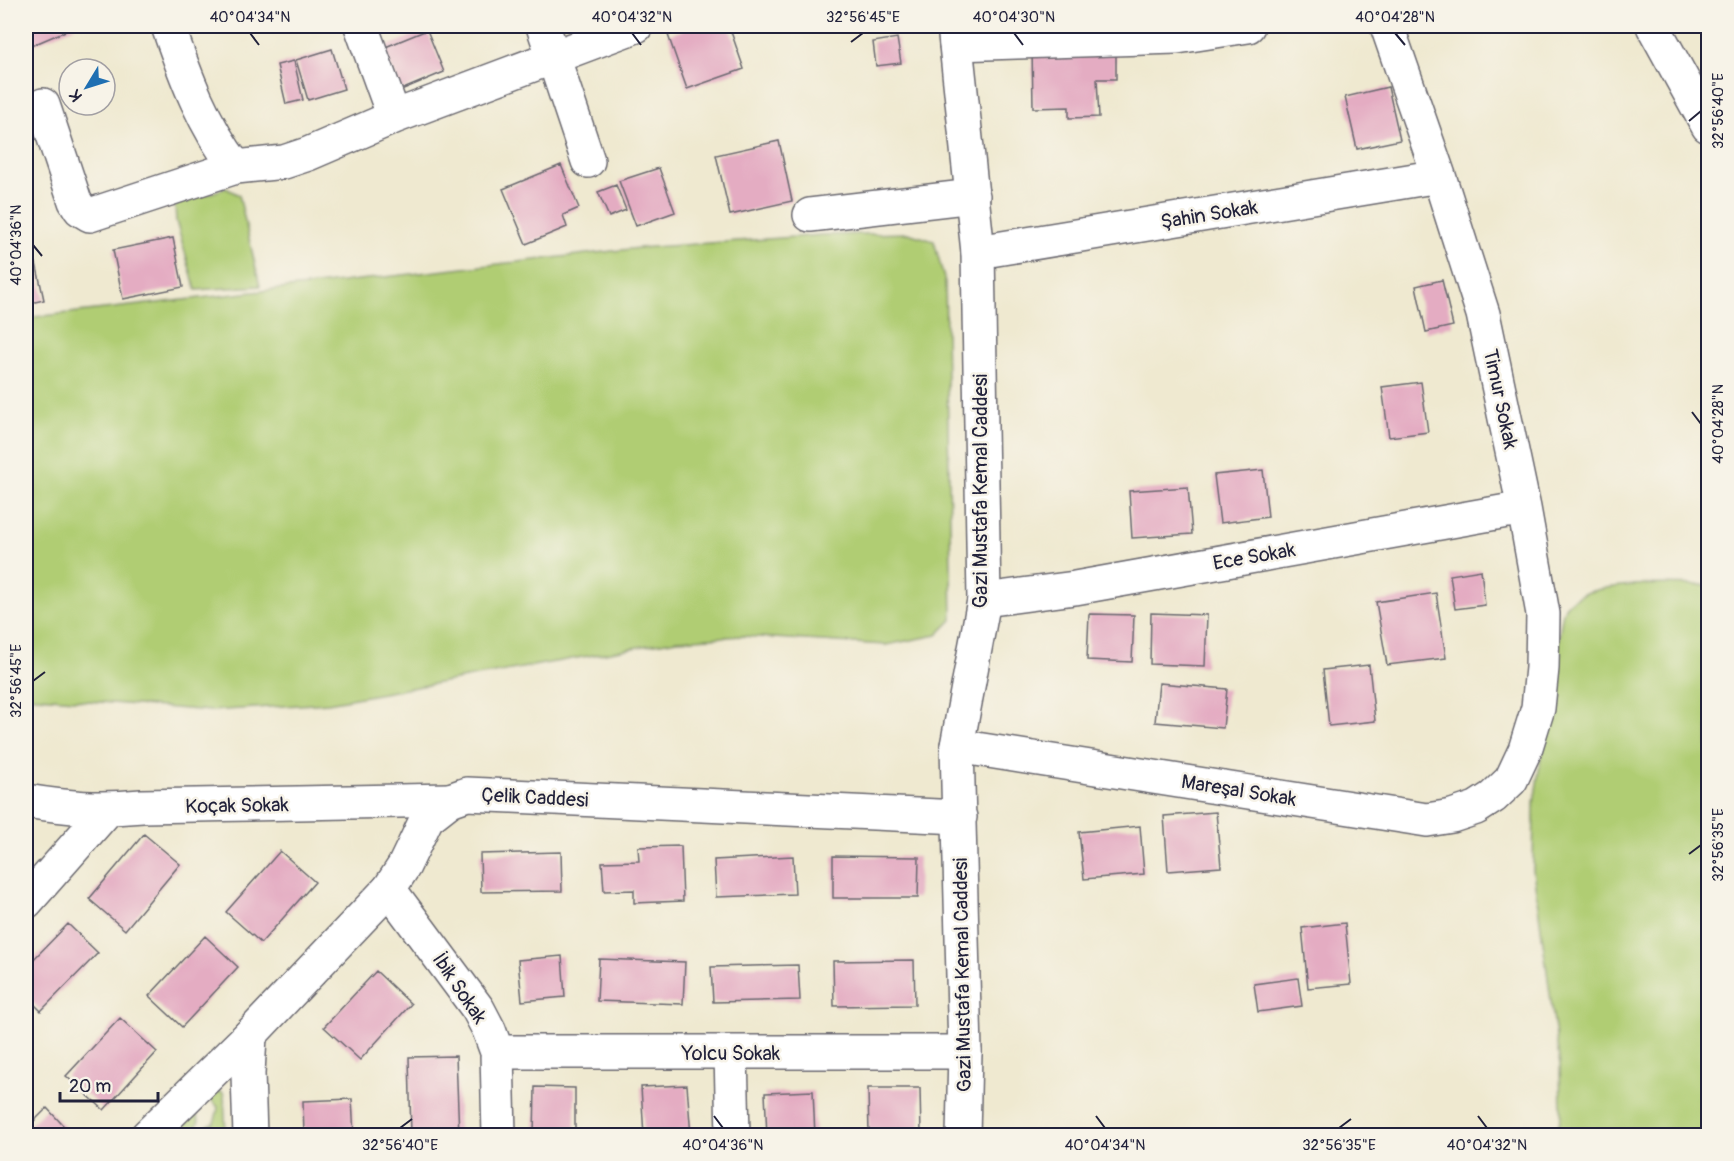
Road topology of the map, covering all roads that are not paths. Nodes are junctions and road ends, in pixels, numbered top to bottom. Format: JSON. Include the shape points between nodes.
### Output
{"nodes":[{"id":1,"x":168,"y":26,"type":"edge"},
{"id":2,"x":361,"y":26,"type":"edge"},
{"id":3,"x":636,"y":26,"type":"edge"},
{"id":4,"x":1248,"y":26,"type":"edge"},
{"id":5,"x":1387,"y":26,"type":"edge"},
{"id":6,"x":1653,"y":26,"type":"edge"},
{"id":7,"x":955,"y":35,"type":"edge"},
{"id":8,"x":548,"y":40,"type":"edge"},
{"id":9,"x":43,"y":105,"type":"dead end"},
{"id":10,"x":394,"y":117,"type":"junction"},
{"id":11,"x":1708,"y":126,"type":"edge"},
{"id":12,"x":588,"y":161,"type":"dead end"},
{"id":13,"x":236,"y":167,"type":"junction"},
{"id":14,"x":1439,"y":176,"type":"junction"},
{"id":15,"x":973,"y":196,"type":"junction"},
{"id":16,"x":810,"y":214,"type":"dead end"},
{"id":17,"x":978,"y":252,"type":"junction"},
{"id":18,"x":1524,"y":508,"type":"junction"},
{"id":19,"x":984,"y":600,"type":"junction"},
{"id":20,"x":957,"y":746,"type":"junction"},
{"id":21,"x":1511,"y":780,"type":"joint"},
{"id":22,"x":450,"y":800,"type":"junction"},
{"id":23,"x":26,"y":801,"type":"edge"},
{"id":24,"x":108,"y":809,"type":"junction"},
{"id":25,"x":960,"y":817,"type":"junction"},
{"id":26,"x":389,"y":889,"type":"junction"},
{"id":27,"x":26,"y":902,"type":"edge"},
{"id":28,"x":250,"y":1035,"type":"junction"},
{"id":29,"x":497,"y":1052,"type":"junction"},
{"id":30,"x":965,"y":1052,"type":"junction"},
{"id":31,"x":731,"y":1053,"type":"junction"},
{"id":32,"x":147,"y":1136,"type":"edge"},
{"id":33,"x":250,"y":1136,"type":"edge"},
{"id":34,"x":499,"y":1136,"type":"edge"},
{"id":35,"x":733,"y":1136,"type":"edge"},
{"id":36,"x":963,"y":1136,"type":"edge"}],
"edges":[{"from":1,"to":13,"type":"street","via":[[207,124]]},
{"from":2,"to":10,"type":"street"},
{"from":3,"to":8,"type":"street"},
{"from":4,"to":7,"type":"street","via":[[1178,37]]},
{"from":5,"to":14,"type":"street","name":"Timur Sokak"},
{"from":6,"to":11,"type":"street"},
{"from":7,"to":15,"type":"street","name":"Gazi Mustafa Kemal Caddesi"},
{"from":8,"to":10,"type":"street"},
{"from":8,"to":12,"type":"street"},
{"from":9,"to":13,"type":"street","via":[[75,201],[90,215]]},
{"from":10,"to":13,"type":"street","via":[[284,162]]},
{"from":14,"to":17,"type":"street","name":"Şahin Sokak"},
{"from":14,"to":18,"type":"street","name":"Timur Sokak","via":[[1483,314]]},
{"from":15,"to":16,"type":"street"},
{"from":15,"to":17,"type":"street","name":"Gazi Mustafa Kemal Caddesi"},
{"from":17,"to":19,"type":"street","name":"Gazi Mustafa Kemal Caddesi"},
{"from":18,"to":19,"type":"street","name":"Ece Sokak","via":[[1074,588]]},
{"from":18,"to":21,"type":"street","name":"Timur Sokak","via":[[1543,614],[1542,668],[1538,708]]},
{"from":19,"to":20,"type":"street","name":"Gazi Mustafa Kemal Caddesi"},
{"from":20,"to":21,"type":"street","name":"Mareşal Sokak","via":[[1427,820],[1476,808]]},
{"from":20,"to":25,"type":"street","name":"Gazi Mustafa Kemal Caddesi"},
{"from":22,"to":24,"type":"street","name":"Koçak Sokak"},
{"from":22,"to":25,"type":"street","name":"Çelik Caddesi","via":[[467,794]]},
{"from":22,"to":26,"type":"street","name":"Çelik Caddesi","via":[[427,818]]},
{"from":23,"to":24,"type":"street","name":"Koçak Sokak"},
{"from":24,"to":27,"type":"street"},
{"from":25,"to":30,"type":"street","name":"Gazi Mustafa Kemal Caddesi"},
{"from":26,"to":28,"type":"street","name":"Çelik Caddesi"},
{"from":26,"to":29,"type":"street","name":"İbik Sokak","via":[[478,1009]]},
{"from":28,"to":32,"type":"street","name":"Çelik Caddesi"},
{"from":28,"to":33,"type":"street"},
{"from":29,"to":31,"type":"street","name":"Yolcu Sokak"},
{"from":29,"to":34,"type":"street","name":"İbik Sokak"},
{"from":30,"to":31,"type":"street","name":"Yolcu Sokak"},
{"from":30,"to":36,"type":"street","name":"Gazi Mustafa Kemal Caddesi"},
{"from":31,"to":35,"type":"street"}]}
